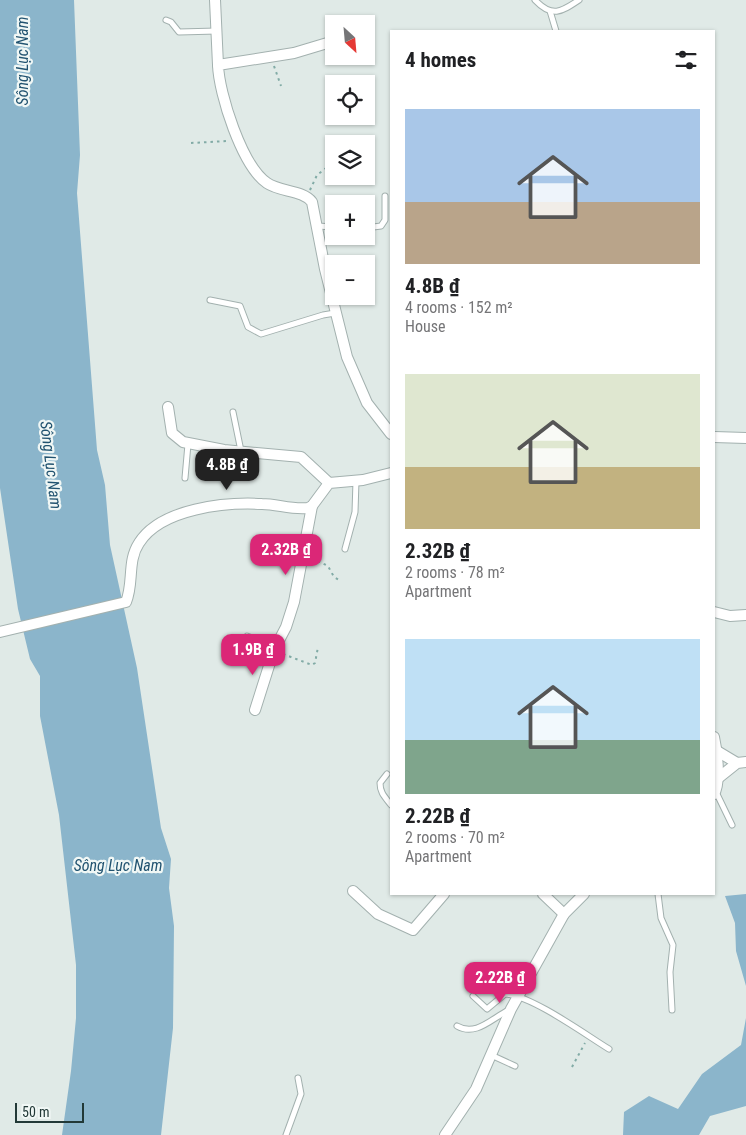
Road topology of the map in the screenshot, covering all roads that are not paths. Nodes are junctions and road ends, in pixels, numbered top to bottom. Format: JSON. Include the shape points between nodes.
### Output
{"nodes":[{"id":1,"x":215,"y":0,"type":"edge"},
{"id":2,"x":535,"y":0,"type":"edge"},
{"id":3,"x":579,"y":0,"type":"edge"},
{"id":4,"x":550,"y":12,"type":"junction"},
{"id":5,"x":166,"y":20,"type":"dead end"},
{"id":6,"x":556,"y":30,"type":"edge"},
{"id":7,"x":217,"y":31,"type":"junction"},
{"id":8,"x":325,"y":44,"type":"edge"},
{"id":9,"x":218,"y":65,"type":"junction"},
{"id":10,"x":385,"y":196,"type":"dead end"},
{"id":11,"x":316,"y":226,"type":"junction"},
{"id":12,"x":325,"y":226,"type":"edge"},
{"id":13,"x":375,"y":227,"type":"edge"},
{"id":14,"x":210,"y":300,"type":"dead end"},
{"id":15,"x":335,"y":314,"type":"junction"},
{"id":16,"x":168,"y":407,"type":"dead end"},
{"id":17,"x":233,"y":412,"type":"dead end"},
{"id":18,"x":390,"y":433,"type":"edge"},
{"id":19,"x":715,"y":437,"type":"edge"},
{"id":20,"x":746,"y":438,"type":"edge"},
{"id":21,"x":188,"y":444,"type":"junction"},
{"id":22,"x":241,"y":451,"type":"junction"},
{"id":23,"x":390,"y":473,"type":"edge"},
{"id":24,"x":185,"y":478,"type":"dead end"},
{"id":25,"x":356,"y":480,"type":"junction"},
{"id":26,"x":329,"y":483,"type":"junction"},
{"id":27,"x":312,"y":506,"type":"junction"},
{"id":28,"x":345,"y":549,"type":"dead end"},
{"id":29,"x":715,"y":612,"type":"edge"},
{"id":30,"x":746,"y":615,"type":"edge"},
{"id":31,"x":0,"y":632,"type":"edge"},
{"id":32,"x":247,"y":636,"type":"dead end"},
{"id":33,"x":275,"y":649,"type":"junction"},
{"id":34,"x":255,"y":710,"type":"dead end"},
{"id":35,"x":715,"y":742,"type":"edge"},
{"id":36,"x":717,"y":751,"type":"junction"},
{"id":37,"x":742,"y":762,"type":"edge"},
{"id":38,"x":715,"y":766,"type":"edge"},
{"id":39,"x":387,"y":774,"type":"dead end"},
{"id":40,"x":717,"y":779,"type":"junction"},
{"id":41,"x":715,"y":793,"type":"edge"},
{"id":42,"x":390,"y":804,"type":"edge"},
{"id":43,"x":732,"y":824,"type":"dead end"},
{"id":44,"x":353,"y":891,"type":"dead end"},
{"id":45,"x":443,"y":895,"type":"edge"},
{"id":46,"x":544,"y":895,"type":"edge"},
{"id":47,"x":583,"y":895,"type":"edge"},
{"id":48,"x":658,"y":895,"type":"edge"},
{"id":49,"x":564,"y":914,"type":"junction"},
{"id":50,"x":473,"y":996,"type":"dead end"},
{"id":51,"x":518,"y":996,"type":"junction"},
{"id":52,"x":511,"y":1009,"type":"junction"},
{"id":53,"x":672,"y":1010,"type":"dead end"},
{"id":54,"x":457,"y":1026,"type":"dead end"},
{"id":55,"x":609,"y":1049,"type":"dead end"},
{"id":56,"x":491,"y":1055,"type":"junction"},
{"id":57,"x":515,"y":1066,"type":"dead end"},
{"id":58,"x":298,"y":1078,"type":"dead end"},
{"id":59,"x":286,"y":1135,"type":"edge"},
{"id":60,"x":445,"y":1135,"type":"edge"}],
"edges":[{"from":1,"to":7,"type":"street"},
{"from":2,"to":4,"type":"lane"},
{"from":3,"to":4,"type":"lane","via":[[557,13]]},
{"from":4,"to":6,"type":"lane"},
{"from":5,"to":7,"type":"lane","via":[[179,32]]},
{"from":7,"to":9,"type":"street"},
{"from":8,"to":9,"type":"street"},
{"from":9,"to":11,"type":"street","via":[[219,84],[238,140],[256,171],[279,190],[307,196],[314,206]]},
{"from":10,"to":13,"type":"lane","via":[[385,220],[381,226]]},
{"from":11,"to":12,"type":"lane"},
{"from":11,"to":15,"type":"street"},
{"from":14,"to":15,"type":"lane","via":[[240,306],[248,327],[261,334]]},
{"from":15,"to":18,"type":"street","via":[[347,358],[363,395]]},
{"from":16,"to":21,"type":"street","via":[[173,435]]},
{"from":17,"to":22,"type":"lane"},
{"from":19,"to":20,"type":"street"},
{"from":21,"to":22,"type":"street"},
{"from":21,"to":24,"type":"lane"},
{"from":22,"to":26,"type":"street","via":[[301,457]]},
{"from":23,"to":25,"type":"street"},
{"from":25,"to":26,"type":"street"},
{"from":25,"to":28,"type":"lane","via":[[355,512]]},
{"from":26,"to":27,"type":"street"},
{"from":27,"to":31,"type":"street","via":[[302,509],[234,503],[173,517],[139,542],[131,564],[126,602]]},
{"from":27,"to":33,"type":"street","via":[[294,602]]},
{"from":29,"to":30,"type":"street"},
{"from":32,"to":33,"type":"lane"},
{"from":33,"to":34,"type":"street"},
{"from":35,"to":36,"type":"street"},
{"from":36,"to":37,"type":"street"},
{"from":36,"to":38,"type":"street"},
{"from":37,"to":40,"type":"street"},
{"from":38,"to":40,"type":"street"},
{"from":39,"to":42,"type":"lane","via":[[380,788]]},
{"from":40,"to":41,"type":"street"},
{"from":41,"to":43,"type":"lane"},
{"from":44,"to":45,"type":"street","via":[[378,914],[413,930]]},
{"from":46,"to":49,"type":"street"},
{"from":47,"to":49,"type":"street"},
{"from":48,"to":53,"type":"lane","via":[[661,918],[673,945],[670,972]]},
{"from":49,"to":51,"type":"street"},
{"from":50,"to":51,"type":"lane","via":[[487,1009],[505,994]]},
{"from":51,"to":52,"type":"street"},
{"from":51,"to":55,"type":"lane"},
{"from":52,"to":54,"type":"lane","via":[[477,1029]]},
{"from":52,"to":56,"type":"street"},
{"from":56,"to":57,"type":"lane"},
{"from":56,"to":60,"type":"street","via":[[476,1089]]},
{"from":58,"to":59,"type":"lane","via":[[302,1094]]}]}
